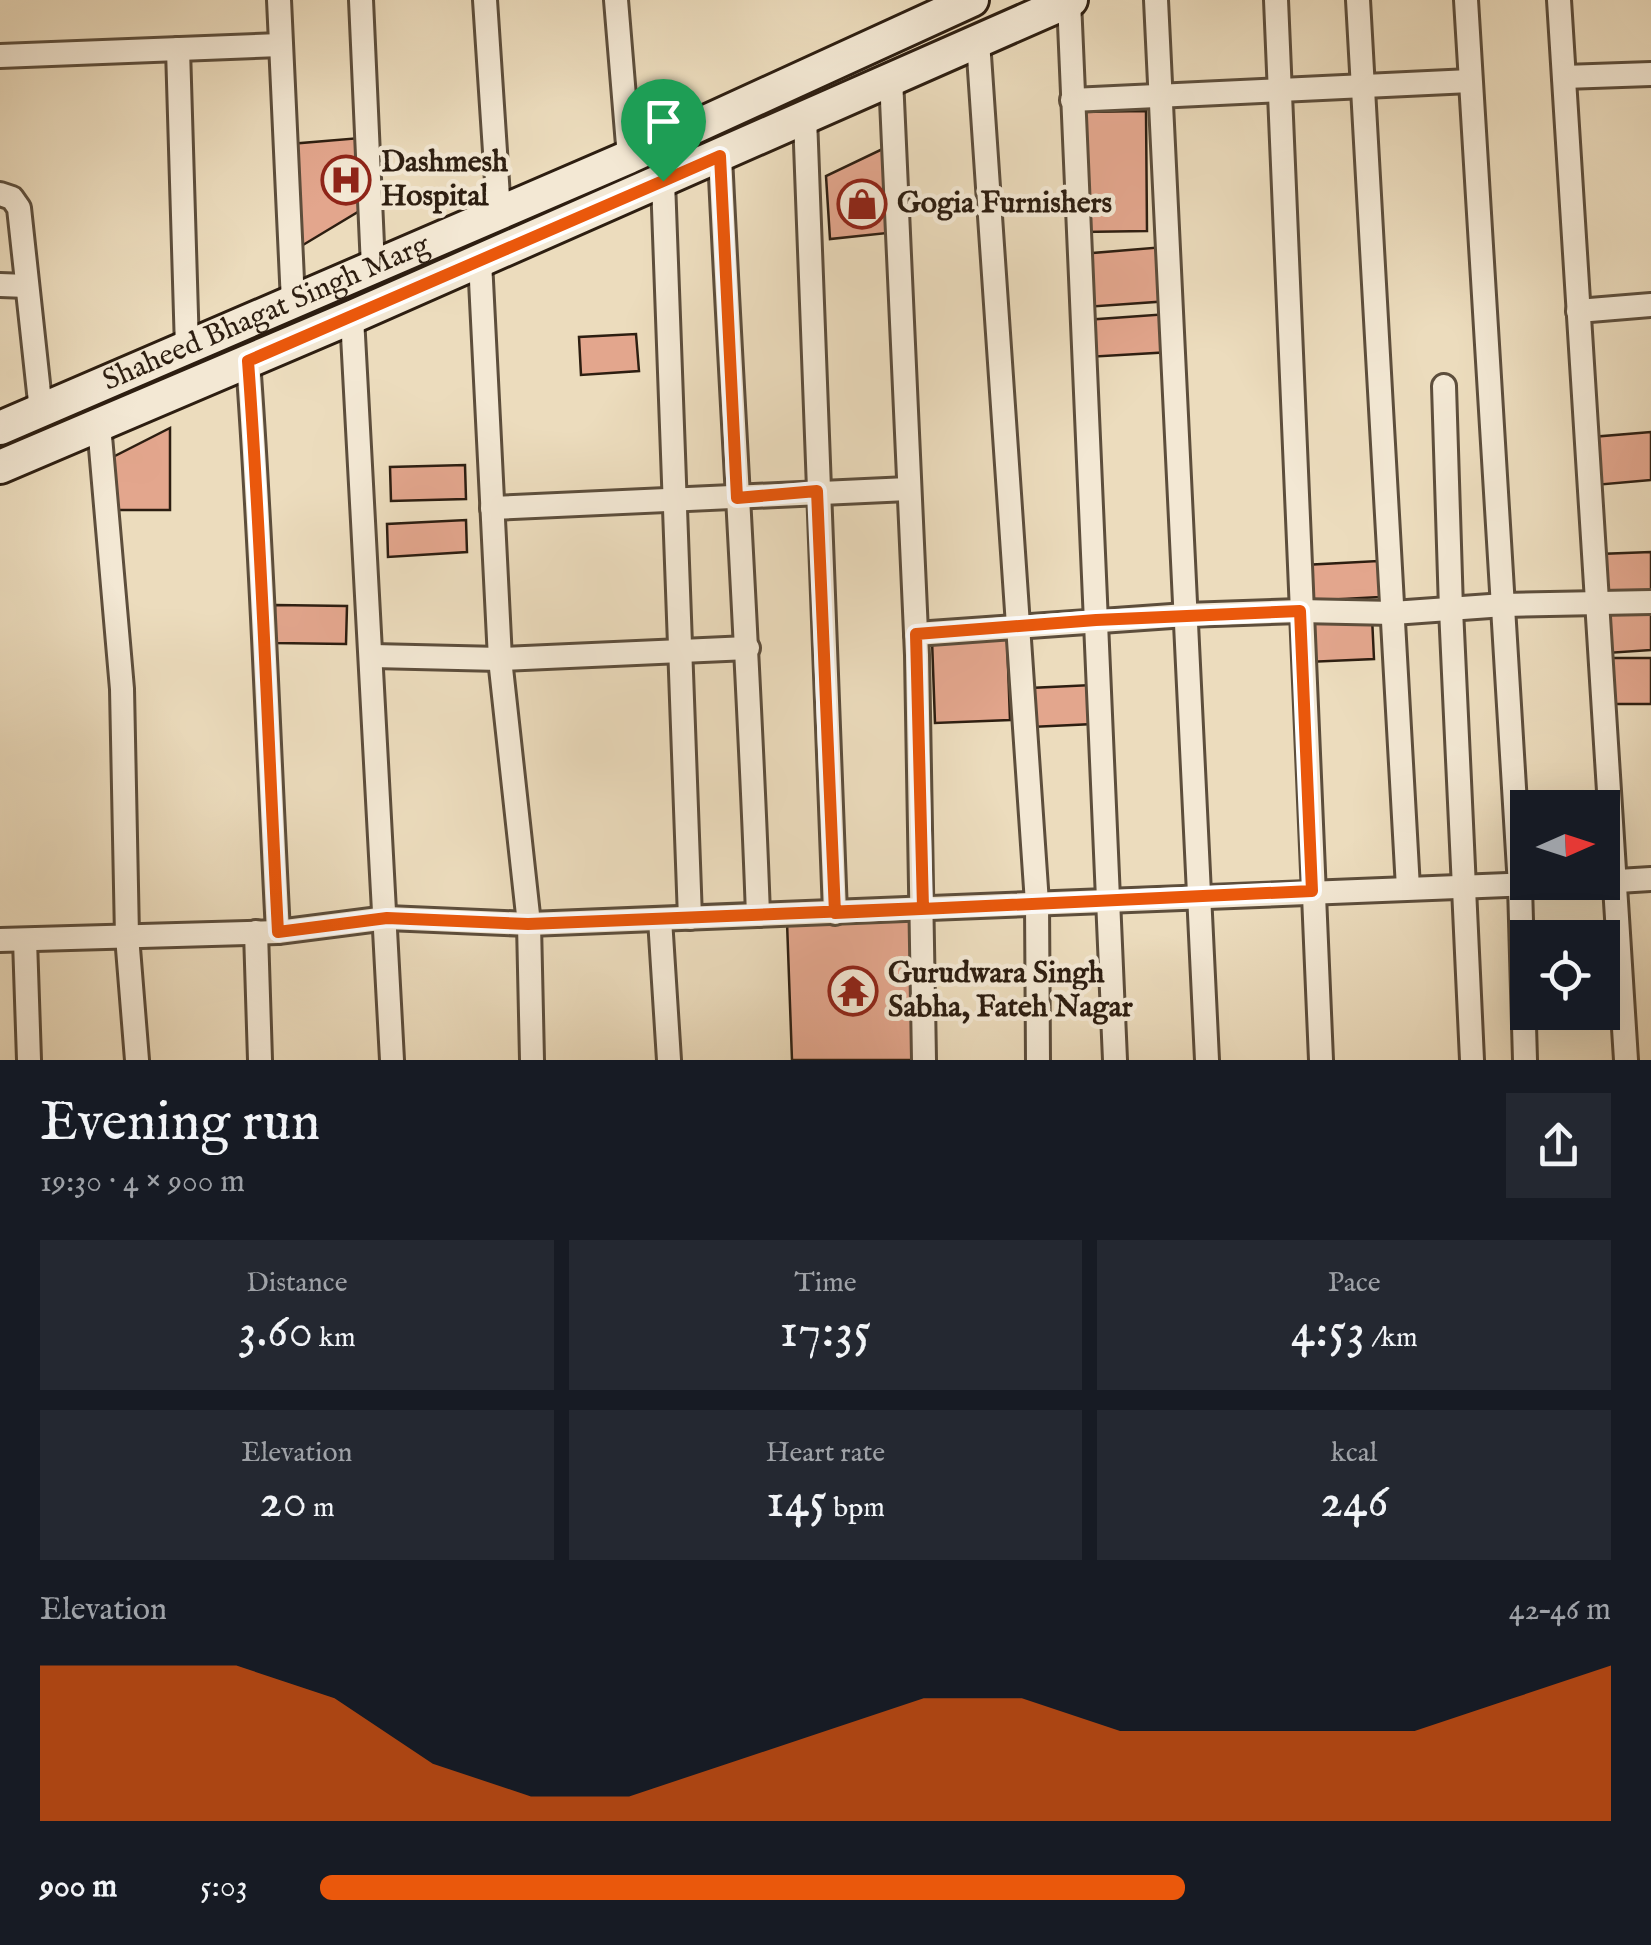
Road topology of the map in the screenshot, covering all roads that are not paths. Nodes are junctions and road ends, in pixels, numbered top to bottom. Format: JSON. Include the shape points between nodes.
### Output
{"nodes":[{"id":1,"x":279,"y":0,"type":"edge"},
{"id":2,"x":362,"y":0,"type":"edge"},
{"id":3,"x":485,"y":0,"type":"edge"},
{"id":4,"x":616,"y":0,"type":"edge"},
{"id":5,"x":991,"y":0,"type":"edge"},
{"id":6,"x":1070,"y":0,"type":"edge"},
{"id":7,"x":1156,"y":0,"type":"edge"},
{"id":8,"x":1276,"y":0,"type":"edge"},
{"id":9,"x":1358,"y":0,"type":"edge"},
{"id":10,"x":1466,"y":0,"type":"edge"},
{"id":11,"x":1559,"y":0,"type":"edge"},
{"id":12,"x":961,"y":2,"type":"edge"},
{"id":13,"x":991,"y":36,"type":"junction"},
{"id":14,"x":280,"y":45,"type":"junction"},
{"id":15,"x":178,"y":49,"type":"junction"},
{"id":16,"x":0,"y":56,"type":"edge"},
{"id":17,"x":1651,"y":74,"type":"edge"},
{"id":18,"x":1564,"y":77,"type":"junction"},
{"id":19,"x":892,"y":78,"type":"junction"},
{"id":20,"x":1470,"y":81,"type":"junction"},
{"id":21,"x":1364,"y":86,"type":"junction"},
{"id":22,"x":1280,"y":90,"type":"junction"},
{"id":23,"x":1161,"y":96,"type":"junction"},
{"id":24,"x":1072,"y":100,"type":"junction"},
{"id":25,"x":805,"y":118,"type":"junction"},
{"id":26,"x":628,"y":156,"type":"junction"},
{"id":27,"x":720,"y":156,"type":"junction"},
{"id":28,"x":663,"y":181,"type":"junction"},
{"id":29,"x":0,"y":194,"type":"edge"},
{"id":30,"x":499,"y":212,"type":"junction"},
{"id":31,"x":480,"y":261,"type":"junction"},
{"id":32,"x":373,"y":267,"type":"junction"},
{"id":33,"x":0,"y":285,"type":"edge"},
{"id":34,"x":27,"y":286,"type":"junction"},
{"id":35,"x":294,"y":302,"type":"junction"},
{"id":36,"x":1651,"y":305,"type":"edge"},
{"id":37,"x":1578,"y":311,"type":"junction"},
{"id":38,"x":352,"y":317,"type":"junction"},
{"id":39,"x":187,"y":348,"type":"junction"},
{"id":40,"x":248,"y":361,"type":"junction"},
{"id":41,"x":1444,"y":386,"type":"dead end"},
{"id":42,"x":40,"y":411,"type":"junction"},
{"id":43,"x":99,"y":425,"type":"junction"},
{"id":44,"x":0,"y":428,"type":"edge"},
{"id":45,"x":0,"y":467,"type":"edge"},
{"id":46,"x":908,"y":488,"type":"junction"},
{"id":47,"x":817,"y":491,"type":"junction"},
{"id":48,"x":737,"y":498,"type":"junction"},
{"id":49,"x":673,"y":502,"type":"junction"},
{"id":50,"x":492,"y":508,"type":"junction"},
{"id":51,"x":1596,"y":602,"type":"junction"},
{"id":52,"x":1651,"y":602,"type":"edge"},
{"id":53,"x":1504,"y":605,"type":"junction"},
{"id":54,"x":1451,"y":609,"type":"junction"},
{"id":55,"x":1300,"y":611,"type":"junction"},
{"id":56,"x":1393,"y":613,"type":"junction"},
{"id":57,"x":1186,"y":616,"type":"junction"},
{"id":58,"x":1096,"y":620,"type":"junction"},
{"id":59,"x":1018,"y":627,"type":"junction"},
{"id":60,"x":916,"y":634,"type":"junction"},
{"id":61,"x":748,"y":648,"type":"junction"},
{"id":62,"x":678,"y":652,"type":"junction"},
{"id":63,"x":372,"y":656,"type":"junction"},
{"id":64,"x":500,"y":659,"type":"junction"},
{"id":65,"x":1515,"y":790,"type":"edge"},
{"id":66,"x":1605,"y":790,"type":"edge"},
{"id":67,"x":1651,"y":879,"type":"edge"},
{"id":68,"x":1620,"y":880,"type":"edge"},
{"id":69,"x":1510,"y":886,"type":"edge"},
{"id":70,"x":1464,"y":887,"type":"junction"},
{"id":71,"x":1408,"y":888,"type":"junction"},
{"id":72,"x":1312,"y":891,"type":"junction"},
{"id":73,"x":1201,"y":897,"type":"junction"},
{"id":74,"x":1108,"y":900,"type":"junction"},
{"id":75,"x":1520,"y":900,"type":"edge"},
{"id":76,"x":1611,"y":900,"type":"edge"},
{"id":77,"x":1037,"y":904,"type":"junction"},
{"id":78,"x":923,"y":908,"type":"junction"},
{"id":79,"x":835,"y":913,"type":"junction"},
{"id":80,"x":758,"y":915,"type":"junction"},
{"id":81,"x":387,"y":918,"type":"junction"},
{"id":82,"x":690,"y":918,"type":"junction"},
{"id":83,"x":660,"y":919,"type":"junction"},
{"id":84,"x":528,"y":924,"type":"junction"},
{"id":85,"x":267,"y":932,"type":"junction"},
{"id":86,"x":127,"y":936,"type":"junction"},
{"id":87,"x":0,"y":940,"type":"edge"},
{"id":88,"x":25,"y":940,"type":"junction"},
{"id":89,"x":30,"y":1060,"type":"edge"},
{"id":90,"x":137,"y":1060,"type":"edge"},
{"id":91,"x":260,"y":1060,"type":"edge"},
{"id":92,"x":392,"y":1060,"type":"edge"},
{"id":93,"x":532,"y":1060,"type":"edge"},
{"id":94,"x":669,"y":1060,"type":"edge"},
{"id":95,"x":924,"y":1060,"type":"edge"},
{"id":96,"x":1038,"y":1060,"type":"edge"},
{"id":97,"x":1114,"y":1060,"type":"edge"},
{"id":98,"x":1207,"y":1060,"type":"edge"},
{"id":99,"x":1321,"y":1060,"type":"edge"},
{"id":100,"x":1472,"y":1060,"type":"edge"},
{"id":101,"x":1525,"y":1060,"type":"edge"},
{"id":102,"x":1626,"y":1060,"type":"edge"}],
"edges":[{"from":1,"to":14,"type":"street"},
{"from":2,"to":32,"type":"street"},
{"from":3,"to":30,"type":"street"},
{"from":4,"to":26,"type":"street"},
{"from":5,"to":13,"type":"main road"},
{"from":6,"to":13,"type":"main road","name":"Shaheed Bhagat Singh Marg"},
{"from":6,"to":24,"type":"street"},
{"from":7,"to":23,"type":"street"},
{"from":8,"to":22,"type":"street"},
{"from":9,"to":21,"type":"street"},
{"from":10,"to":20,"type":"street"},
{"from":11,"to":18,"type":"street"},
{"from":12,"to":13,"type":"main road"},
{"from":12,"to":26,"type":"main road","name":"Shaheed Bhagat Singh Marg"},
{"from":13,"to":19,"type":"main road","name":"Shaheed Bhagat Singh Marg"},
{"from":13,"to":59,"type":"street"},
{"from":14,"to":15,"type":"street"},
{"from":14,"to":35,"type":"street"},
{"from":15,"to":16,"type":"street"},
{"from":15,"to":39,"type":"street"},
{"from":17,"to":18,"type":"street"},
{"from":18,"to":37,"type":"street"},
{"from":19,"to":25,"type":"main road","name":"Shaheed Bhagat Singh Marg"},
{"from":19,"to":46,"type":"street"},
{"from":20,"to":21,"type":"street"},
{"from":20,"to":53,"type":"street"},
{"from":21,"to":22,"type":"street"},
{"from":21,"to":56,"type":"street"},
{"from":22,"to":23,"type":"street"},
{"from":22,"to":55,"type":"street"},
{"from":23,"to":24,"type":"street"},
{"from":23,"to":57,"type":"street"},
{"from":24,"to":58,"type":"street"},
{"from":25,"to":27,"type":"main road","name":"Shaheed Bhagat Singh Marg"},
{"from":25,"to":47,"type":"street"},
{"from":26,"to":30,"type":"main road","name":"Shaheed Bhagat Singh Marg"},
{"from":27,"to":28,"type":"main road","name":"Shaheed Bhagat Singh Marg"},
{"from":27,"to":48,"type":"street"},
{"from":28,"to":31,"type":"main road","name":"Shaheed Bhagat Singh Marg"},
{"from":28,"to":49,"type":"street"},
{"from":29,"to":34,"type":"street","via":[[18,208]]},
{"from":30,"to":32,"type":"main road","name":"Shaheed Bhagat Singh Marg"},
{"from":31,"to":38,"type":"main road","name":"Shaheed Bhagat Singh Marg"},
{"from":31,"to":50,"type":"street"},
{"from":32,"to":35,"type":"main road","name":"Shaheed Bhagat Singh Marg"},
{"from":33,"to":34,"type":"street"},
{"from":34,"to":42,"type":"street"},
{"from":35,"to":39,"type":"main road","name":"Shaheed Bhagat Singh Marg"},
{"from":36,"to":37,"type":"street"},
{"from":37,"to":51,"type":"street"},
{"from":38,"to":40,"type":"main road","name":"Shaheed Bhagat Singh Marg"},
{"from":38,"to":63,"type":"street"},
{"from":39,"to":42,"type":"main road","name":"Shaheed Bhagat Singh Marg"},
{"from":40,"to":43,"type":"main road","name":"Shaheed Bhagat Singh Marg"},
{"from":40,"to":85,"type":"street","via":[[261,536]]},
{"from":41,"to":54,"type":"street"},
{"from":42,"to":44,"type":"main road","name":"Shaheed Bhagat Singh Marg"},
{"from":43,"to":45,"type":"main road","name":"Shaheed Bhagat Singh Marg"},
{"from":43,"to":86,"type":"street","via":[[122,689]]},
{"from":46,"to":47,"type":"street"},
{"from":46,"to":60,"type":"street"},
{"from":47,"to":48,"type":"street"},
{"from":47,"to":79,"type":"street"},
{"from":48,"to":49,"type":"street"},
{"from":48,"to":61,"type":"street"},
{"from":49,"to":50,"type":"street"},
{"from":49,"to":62,"type":"street"},
{"from":50,"to":64,"type":"street"},
{"from":51,"to":52,"type":"street"},
{"from":51,"to":53,"type":"street"},
{"from":51,"to":66,"type":"street"},
{"from":53,"to":54,"type":"street"},
{"from":53,"to":65,"type":"street"},
{"from":54,"to":56,"type":"street"},
{"from":54,"to":70,"type":"street"},
{"from":55,"to":56,"type":"street"},
{"from":55,"to":57,"type":"street"},
{"from":55,"to":72,"type":"street"},
{"from":56,"to":71,"type":"street"},
{"from":57,"to":58,"type":"street"},
{"from":57,"to":73,"type":"street"},
{"from":58,"to":59,"type":"street"},
{"from":58,"to":74,"type":"street"},
{"from":59,"to":60,"type":"street"},
{"from":59,"to":77,"type":"street"},
{"from":60,"to":78,"type":"street"},
{"from":61,"to":62,"type":"street"},
{"from":61,"to":80,"type":"street"},
{"from":62,"to":64,"type":"street"},
{"from":62,"to":82,"type":"street"},
{"from":63,"to":64,"type":"street"},
{"from":63,"to":81,"type":"street"},
{"from":64,"to":84,"type":"street"},
{"from":67,"to":68,"type":"street"},
{"from":69,"to":70,"type":"street"},
{"from":70,"to":71,"type":"street"},
{"from":70,"to":100,"type":"street"},
{"from":71,"to":72,"type":"street"},
{"from":72,"to":73,"type":"street"},
{"from":72,"to":99,"type":"street"},
{"from":73,"to":74,"type":"street"},
{"from":73,"to":98,"type":"street"},
{"from":74,"to":77,"type":"street"},
{"from":74,"to":97,"type":"street"},
{"from":75,"to":101,"type":"street"},
{"from":76,"to":102,"type":"street"},
{"from":77,"to":78,"type":"street"},
{"from":77,"to":96,"type":"street"},
{"from":78,"to":79,"type":"street"},
{"from":78,"to":95,"type":"street"},
{"from":79,"to":80,"type":"street"},
{"from":80,"to":82,"type":"street"},
{"from":81,"to":84,"type":"street"},
{"from":81,"to":85,"type":"street"},
{"from":81,"to":92,"type":"street"},
{"from":82,"to":83,"type":"street"},
{"from":83,"to":84,"type":"street"},
{"from":83,"to":94,"type":"street"},
{"from":84,"to":93,"type":"street"},
{"from":85,"to":86,"type":"street"},
{"from":85,"to":91,"type":"street"},
{"from":86,"to":88,"type":"street"},
{"from":86,"to":90,"type":"street"},
{"from":87,"to":88,"type":"street"},
{"from":88,"to":89,"type":"street"}]}
